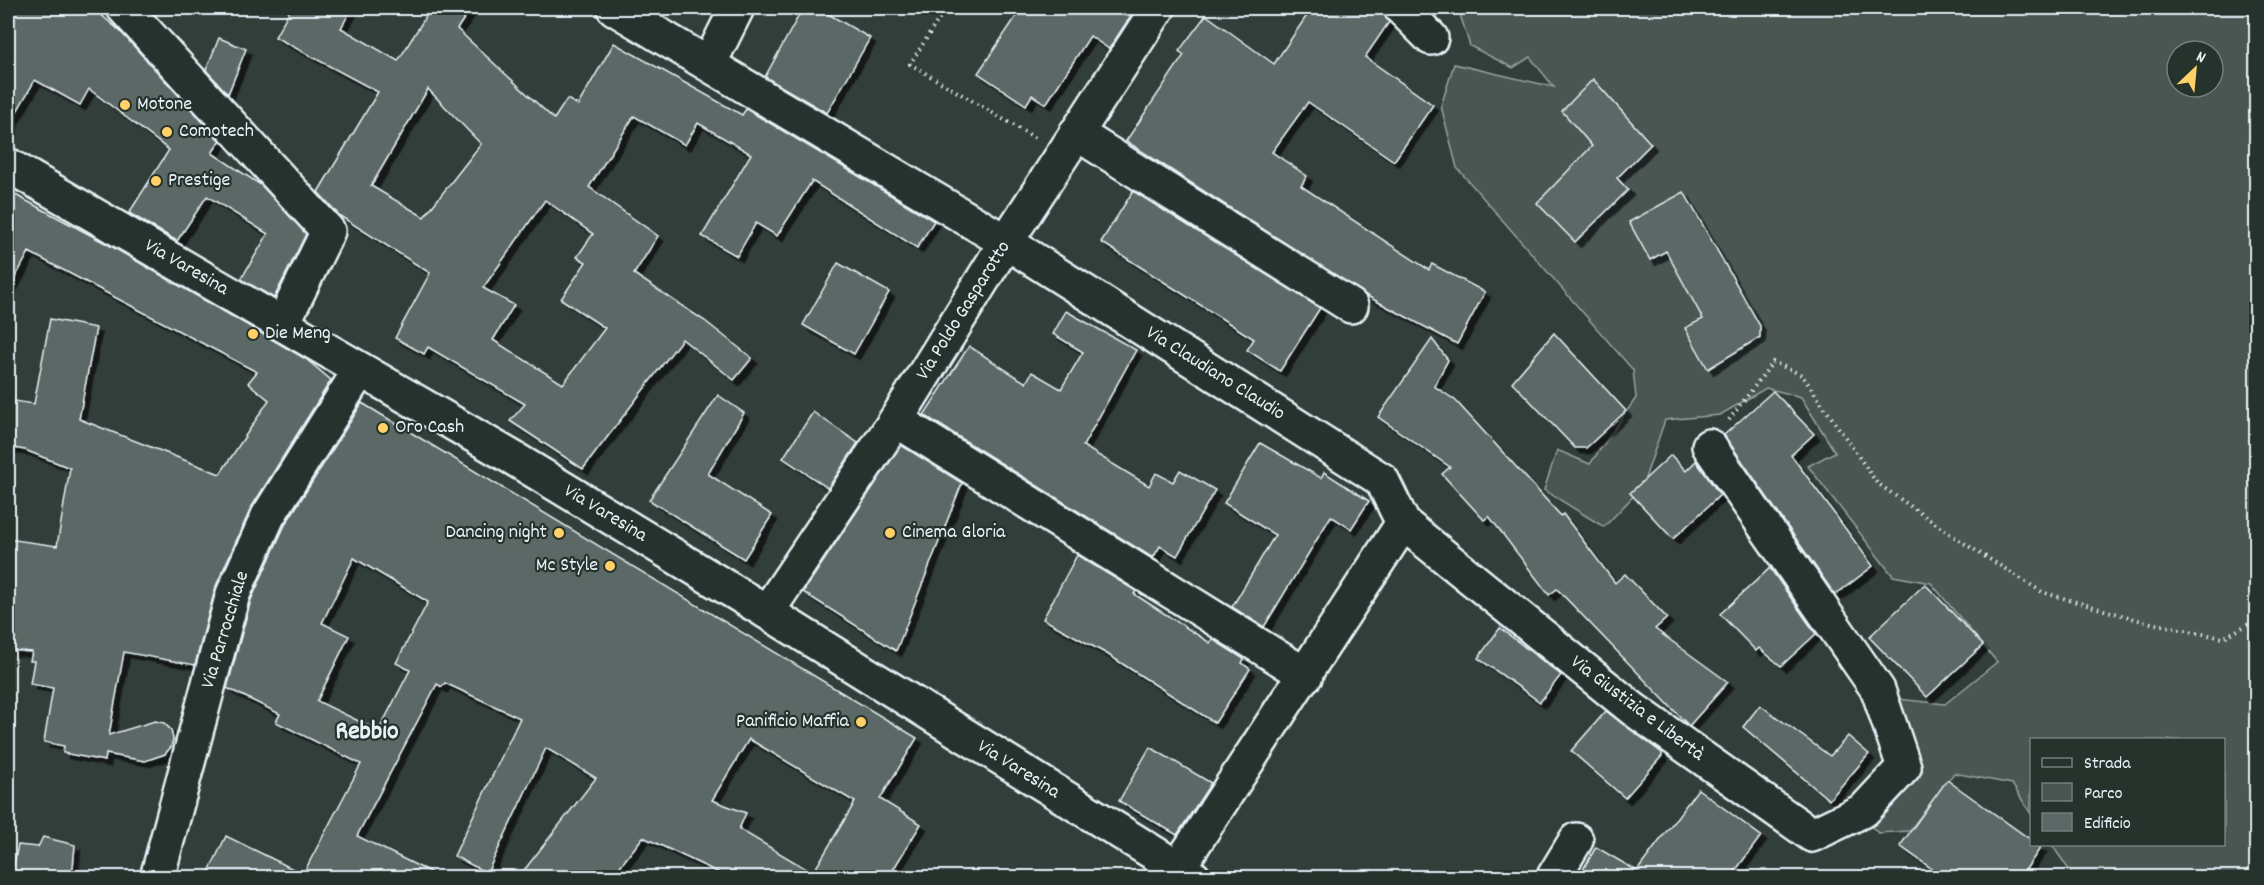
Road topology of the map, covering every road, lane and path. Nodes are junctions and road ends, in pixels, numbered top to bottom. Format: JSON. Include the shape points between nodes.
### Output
{"nodes":[{"id":1,"x":124,"y":8,"type":"edge"},
{"id":2,"x":614,"y":8,"type":"edge"},
{"id":3,"x":737,"y":8,"type":"edge"},
{"id":4,"x":946,"y":8,"type":"edge"},
{"id":5,"x":1158,"y":8,"type":"edge"},
{"id":6,"x":1401,"y":8,"type":"edge"},
{"id":7,"x":1431,"y":38,"type":"dead end"},
{"id":8,"x":710,"y":62,"type":"junction"},
{"id":9,"x":1070,"y":144,"type":"junction"},
{"id":10,"x":8,"y":165,"type":"edge"},
{"id":11,"x":1006,"y":242,"type":"junction"},
{"id":12,"x":1351,"y":306,"type":"dead end"},
{"id":13,"x":283,"y":323,"type":"junction"},
{"id":14,"x":360,"y":370,"type":"junction"},
{"id":15,"x":896,"y":420,"type":"junction"},
{"id":16,"x":1709,"y":446,"type":"joint"},
{"id":17,"x":1403,"y":523,"type":"junction"},
{"id":18,"x":767,"y":612,"type":"junction"},
{"id":19,"x":2256,"y":620,"type":"edge"},
{"id":20,"x":1306,"y":675,"type":"junction"},
{"id":21,"x":1575,"y":840,"type":"dead end"},
{"id":22,"x":1186,"y":873,"type":"edge"},
{"id":23,"x":157,"y":878,"type":"edge"},
{"id":24,"x":1554,"y":878,"type":"edge"}],
"edges":[{"from":1,"to":13,"type":"street","via":[[328,231]]},
{"from":2,"to":8,"type":"street","name":"Via Claudiano Claudio"},
{"from":3,"to":8,"type":"street"},
{"from":4,"to":9,"type":"path","via":[[910,64]]},
{"from":5,"to":9,"type":"street","name":"Via Poldo Gasparotto"},
{"from":6,"to":7,"type":"street"},
{"from":8,"to":11,"type":"street","name":"Via Claudiano Claudio"},
{"from":9,"to":11,"type":"street","name":"Via Poldo Gasparotto"},
{"from":9,"to":12,"type":"street"},
{"from":10,"to":13,"type":"street","name":"Via Varesina"},
{"from":11,"to":15,"type":"street","name":"Via Poldo Gasparotto"},
{"from":11,"to":17,"type":"street","name":"Via Claudiano Claudio","via":[[1382,480]]},
{"from":13,"to":14,"type":"street","name":"Via Varesina"},
{"from":14,"to":18,"type":"street","name":"Via Varesina"},
{"from":14,"to":23,"type":"street","name":"Via Parrocchiale","via":[[268,516],[233,594]]},
{"from":15,"to":18,"type":"street","name":"Via Poldo Gasparotto"},
{"from":15,"to":20,"type":"street"},
{"from":16,"to":17,"type":"street","name":"Via Giustizia e Libertà","via":[[1878,690],[1904,767],[1864,810],[1812,835],[1633,709]]},
{"from":16,"to":19,"type":"path","via":[[1773,362],[1802,375],[1877,483],[2042,592],[2142,621],[2223,638]]},
{"from":17,"to":20,"type":"street"},
{"from":18,"to":22,"type":"street","name":"Via Varesina"},
{"from":20,"to":22,"type":"street"},
{"from":21,"to":24,"type":"street"}]}
